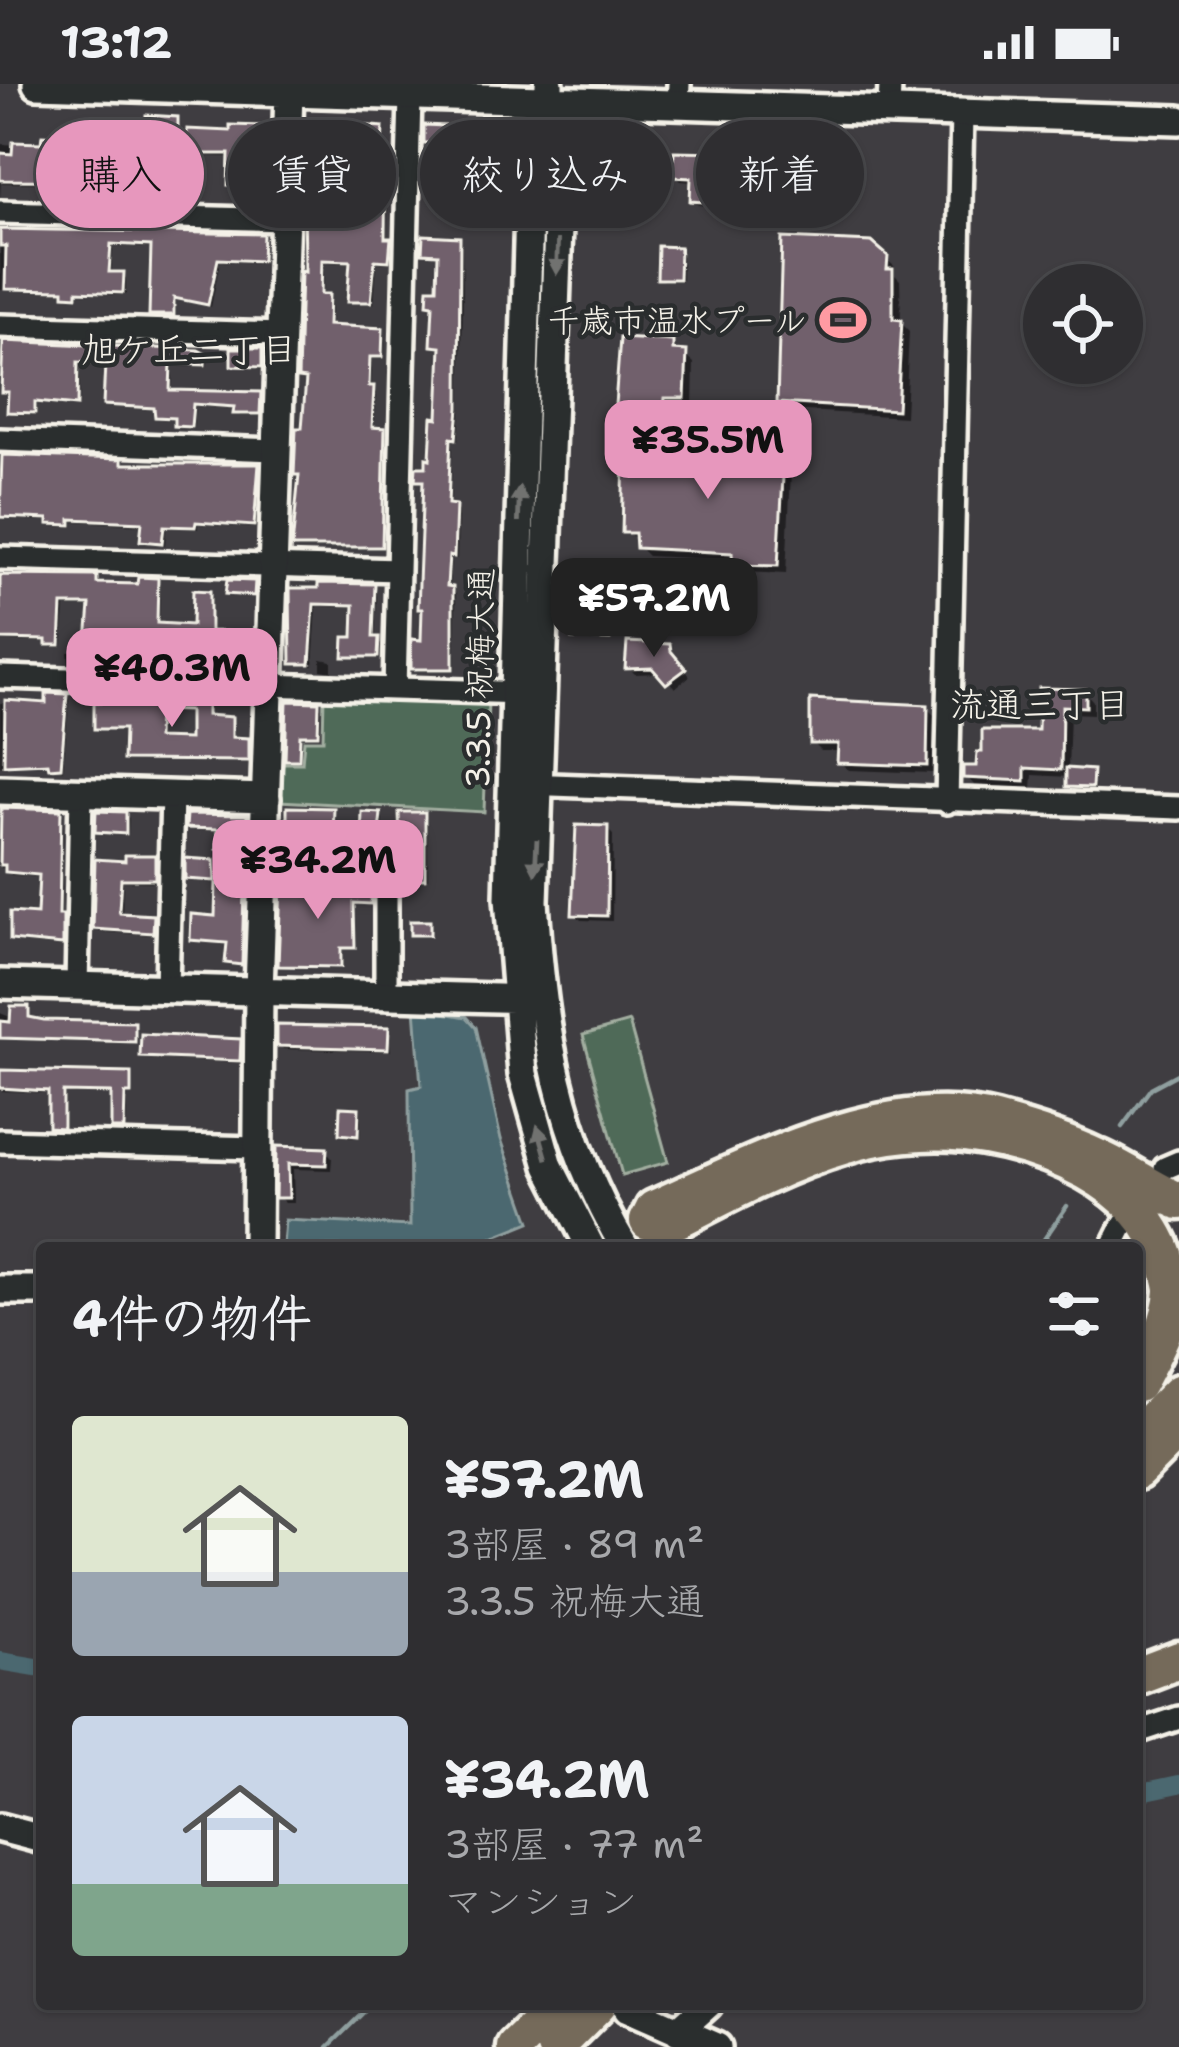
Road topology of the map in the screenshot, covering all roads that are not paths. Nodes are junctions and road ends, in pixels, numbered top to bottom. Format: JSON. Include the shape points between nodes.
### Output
{"nodes":[{"id":1,"x":37,"y":84,"type":"edge"},
{"id":2,"x":98,"y":85,"type":"edge"},
{"id":3,"x":289,"y":92,"type":"junction"},
{"id":4,"x":403,"y":92,"type":"edge"},
{"id":5,"x":549,"y":92,"type":"edge"},
{"id":6,"x":679,"y":93,"type":"edge"},
{"id":7,"x":890,"y":98,"type":"edge"},
{"id":8,"x":962,"y":114,"type":"junction"},
{"id":9,"x":288,"y":120,"type":"edge"},
{"id":10,"x":1179,"y":120,"type":"edge"},
{"id":11,"x":0,"y":212,"type":"edge"},
{"id":12,"x":228,"y":218,"type":"edge"},
{"id":13,"x":285,"y":228,"type":"edge"},
{"id":14,"x":0,"y":326,"type":"edge"},
{"id":15,"x":281,"y":334,"type":"junction"},
{"id":16,"x":0,"y":440,"type":"edge"},
{"id":17,"x":278,"y":450,"type":"junction"},
{"id":18,"x":0,"y":558,"type":"edge"},
{"id":19,"x":274,"y":566,"type":"junction"},
{"id":20,"x":398,"y":571,"type":"junction"},
{"id":21,"x":0,"y":677,"type":"edge"},
{"id":22,"x":270,"y":685,"type":"junction"},
{"id":23,"x":395,"y":689,"type":"junction"},
{"id":24,"x":527,"y":693,"type":"junction"},
{"id":25,"x":526,"y":784,"type":"junction"},
{"id":26,"x":0,"y":790,"type":"edge"},
{"id":27,"x":81,"y":792,"type":"junction"},
{"id":28,"x":172,"y":795,"type":"junction"},
{"id":29,"x":266,"y":798,"type":"junction"},
{"id":30,"x":946,"y":802,"type":"junction"},
{"id":31,"x":1179,"y":808,"type":"edge"},
{"id":32,"x":264,"y":867,"type":"junction"},
{"id":33,"x":0,"y":983,"type":"edge"},
{"id":34,"x":77,"y":986,"type":"junction"},
{"id":35,"x":167,"y":988,"type":"junction"},
{"id":36,"x":259,"y":992,"type":"junction"},
{"id":37,"x":386,"y":995,"type":"junction"},
{"id":38,"x":528,"y":999,"type":"junction"},
{"id":39,"x":0,"y":1141,"type":"edge"},
{"id":40,"x":256,"y":1148,"type":"junction"},
{"id":41,"x":1174,"y":1177,"type":"edge"},
{"id":42,"x":1125,"y":1222,"type":"dead end"},
{"id":43,"x":630,"y":1234,"type":"edge"},
{"id":44,"x":256,"y":1242,"type":"edge"},
{"id":45,"x":586,"y":1242,"type":"edge"},
{"id":46,"x":1115,"y":1242,"type":"edge"},
{"id":47,"x":0,"y":1289,"type":"edge"},
{"id":48,"x":36,"y":1290,"type":"edge"},
{"id":49,"x":1143,"y":1372,"type":"edge"},
{"id":50,"x":1179,"y":1393,"type":"edge"},
{"id":51,"x":1179,"y":1429,"type":"edge"},
{"id":52,"x":1150,"y":1454,"type":"edge"},
{"id":53,"x":1179,"y":1644,"type":"edge"},
{"id":54,"x":1143,"y":1653,"type":"edge"},
{"id":55,"x":1179,"y":1660,"type":"edge"},
{"id":56,"x":1143,"y":1674,"type":"edge"},
{"id":57,"x":1179,"y":1718,"type":"edge"},
{"id":58,"x":1143,"y":1730,"type":"edge"},
{"id":59,"x":0,"y":1828,"type":"edge"},
{"id":60,"x":36,"y":1837,"type":"edge"},
{"id":61,"x":554,"y":2010,"type":"edge"},
{"id":62,"x":607,"y":2010,"type":"edge"},
{"id":63,"x":623,"y":2010,"type":"edge"},
{"id":64,"x":701,"y":2010,"type":"edge"},
{"id":65,"x":678,"y":2031,"type":"junction"},
{"id":66,"x":515,"y":2047,"type":"edge"},
{"id":67,"x":555,"y":2047,"type":"edge"},
{"id":68,"x":716,"y":2047,"type":"edge"}],
"edges":[{"from":1,"to":2,"type":"street"},
{"from":2,"to":3,"type":"street"},
{"from":3,"to":4,"type":"street"},
{"from":3,"to":9,"type":"street"},
{"from":4,"to":5,"type":"street"},
{"from":4,"to":20,"type":"street"},
{"from":5,"to":6,"type":"street"},
{"from":5,"to":24,"type":"street","name":"3.3.5 祝梅大通","via":[[531,140]]},
{"from":6,"to":7,"type":"street"},
{"from":7,"to":8,"type":"street"},
{"from":8,"to":10,"type":"street"},
{"from":8,"to":30,"type":"street"},
{"from":11,"to":12,"type":"street"},
{"from":13,"to":15,"type":"street"},
{"from":14,"to":15,"type":"street"},
{"from":15,"to":17,"type":"street"},
{"from":16,"to":17,"type":"street"},
{"from":17,"to":19,"type":"street"},
{"from":18,"to":19,"type":"street"},
{"from":19,"to":20,"type":"street"},
{"from":19,"to":22,"type":"street"},
{"from":20,"to":23,"type":"street"},
{"from":21,"to":22,"type":"street"},
{"from":22,"to":23,"type":"street"},
{"from":22,"to":29,"type":"street"},
{"from":23,"to":24,"type":"street"},
{"from":24,"to":25,"type":"street","name":"3.3.5 祝梅大通"},
{"from":25,"to":30,"type":"street"},
{"from":25,"to":38,"type":"street","name":"3.3.5 祝梅大通","via":[[509,898]]},
{"from":26,"to":27,"type":"street"},
{"from":27,"to":28,"type":"street"},
{"from":27,"to":34,"type":"street"},
{"from":28,"to":29,"type":"street"},
{"from":28,"to":35,"type":"street"},
{"from":29,"to":32,"type":"street"},
{"from":30,"to":31,"type":"street"},
{"from":32,"to":36,"type":"street"},
{"from":32,"to":37,"type":"street","via":[[386,870]]},
{"from":33,"to":34,"type":"street"},
{"from":34,"to":35,"type":"street"},
{"from":35,"to":36,"type":"street"},
{"from":36,"to":37,"type":"street"},
{"from":36,"to":40,"type":"street"},
{"from":37,"to":38,"type":"street"},
{"from":38,"to":43,"type":"street","name":"3.3.5 祝梅大通","via":[[580,1161]]},
{"from":45,"to":38,"type":"street","name":"3.3.5 祝梅大通","one_way":true,"via":[[549,1166],[523,1074]]},
{"from":39,"to":40,"type":"street"},
{"from":40,"to":44,"type":"street"},
{"from":41,"to":43,"type":"highway","via":[[989,1120],[936,1118],[847,1130],[770,1157],[654,1209]]},
{"from":42,"to":46,"type":"street"},
{"from":43,"to":49,"type":"highway","via":[[663,1227],[847,1144],[963,1133],[1021,1146],[1077,1166],[1131,1203],[1160,1241],[1173,1288]]},
{"from":47,"to":48,"type":"street"},
{"from":50,"to":52,"type":"highway"},
{"from":51,"to":52,"type":"highway"},
{"from":53,"to":54,"type":"highway"},
{"from":55,"to":56,"type":"highway"},
{"from":57,"to":58,"type":"street"},
{"from":59,"to":60,"type":"street"},
{"from":61,"to":66,"type":"highway"},
{"from":62,"to":67,"type":"highway"},
{"from":63,"to":65,"type":"street"},
{"from":64,"to":65,"type":"street"},
{"from":65,"to":68,"type":"street"}]}
